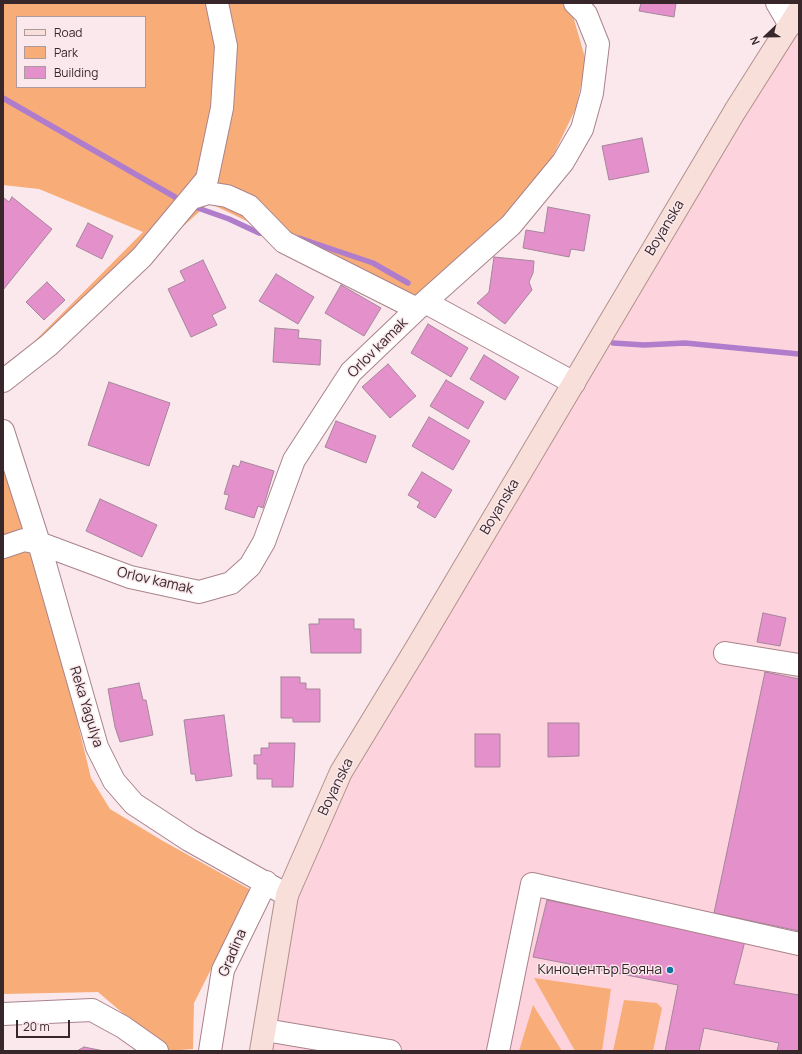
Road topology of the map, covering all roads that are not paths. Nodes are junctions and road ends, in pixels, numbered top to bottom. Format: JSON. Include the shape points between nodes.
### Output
{"nodes":[{"id":1,"x":217,"y":3,"type":"edge"},
{"id":2,"x":575,"y":3,"type":"edge"},
{"id":3,"x":777,"y":3,"type":"edge"},
{"id":4,"x":795,"y":18,"type":"edge"},
{"id":5,"x":192,"y":198,"type":"junction"},
{"id":6,"x":421,"y":306,"type":"junction"},
{"id":7,"x":3,"y":381,"type":"edge"},
{"id":8,"x":574,"y":383,"type":"junction"},
{"id":9,"x":3,"y":431,"type":"edge"},
{"id":10,"x":39,"y":543,"type":"junction"},
{"id":11,"x":3,"y":548,"type":"edge"},
{"id":12,"x":725,"y":653,"type":"dead end"},
{"id":13,"x":799,"y":665,"type":"edge"},
{"id":14,"x":266,"y":882,"type":"junction"},
{"id":15,"x":288,"y":895,"type":"junction"},
{"id":16,"x":799,"y":944,"type":"edge"},
{"id":17,"x":3,"y":1014,"type":"edge"},
{"id":18,"x":265,"y":1030,"type":"junction"},
{"id":19,"x":157,"y":1051,"type":"edge"},
{"id":20,"x":210,"y":1051,"type":"edge"},
{"id":21,"x":261,"y":1051,"type":"edge"},
{"id":22,"x":390,"y":1051,"type":"edge"},
{"id":23,"x":498,"y":1051,"type":"edge"}],
"edges":[{"from":1,"to":5,"type":"street","via":[[226,46],[222,108],[207,180]]},
{"from":2,"to":6,"type":"street","name":"Orlov kamak","via":[[586,14],[598,44],[592,93],[582,129],[563,162],[511,225]]},
{"from":3,"to":4,"type":"street"},
{"from":4,"to":8,"type":"main road","name":"Boyanska","via":[[734,111]]},
{"from":5,"to":6,"type":"street","via":[[208,193],[227,196],[249,206],[284,242]]},
{"from":5,"to":7,"type":"street","via":[[142,257],[49,345]]},
{"from":6,"to":8,"type":"street"},
{"from":6,"to":10,"type":"street","name":"Orlov kamak","via":[[352,372],[294,460],[264,542],[250,566],[231,583],[199,592],[130,577]]},
{"from":8,"to":15,"type":"main road","name":"Boyanska","via":[[341,772]]},
{"from":9,"to":10,"type":"street","name":"Reka Yagulya"},
{"from":10,"to":11,"type":"street","name":"Orlov kamak","via":[[24,540]]},
{"from":10,"to":14,"type":"street","name":"Reka Yagulya","via":[[97,747],[114,781],[134,804],[189,840]]},
{"from":12,"to":13,"type":"street"},
{"from":14,"to":15,"type":"street","name":"Reka Yagulya"},
{"from":14,"to":20,"type":"street","name":"Gradina","via":[[223,970]]},
{"from":15,"to":18,"type":"main road","name":"Boyanska"},
{"from":16,"to":23,"type":"street","via":[[532,884]]},
{"from":17,"to":19,"type":"street","via":[[92,1010],[123,1027]]},
{"from":18,"to":21,"type":"main road","name":"Boyanska"},
{"from":18,"to":22,"type":"street"}]}
